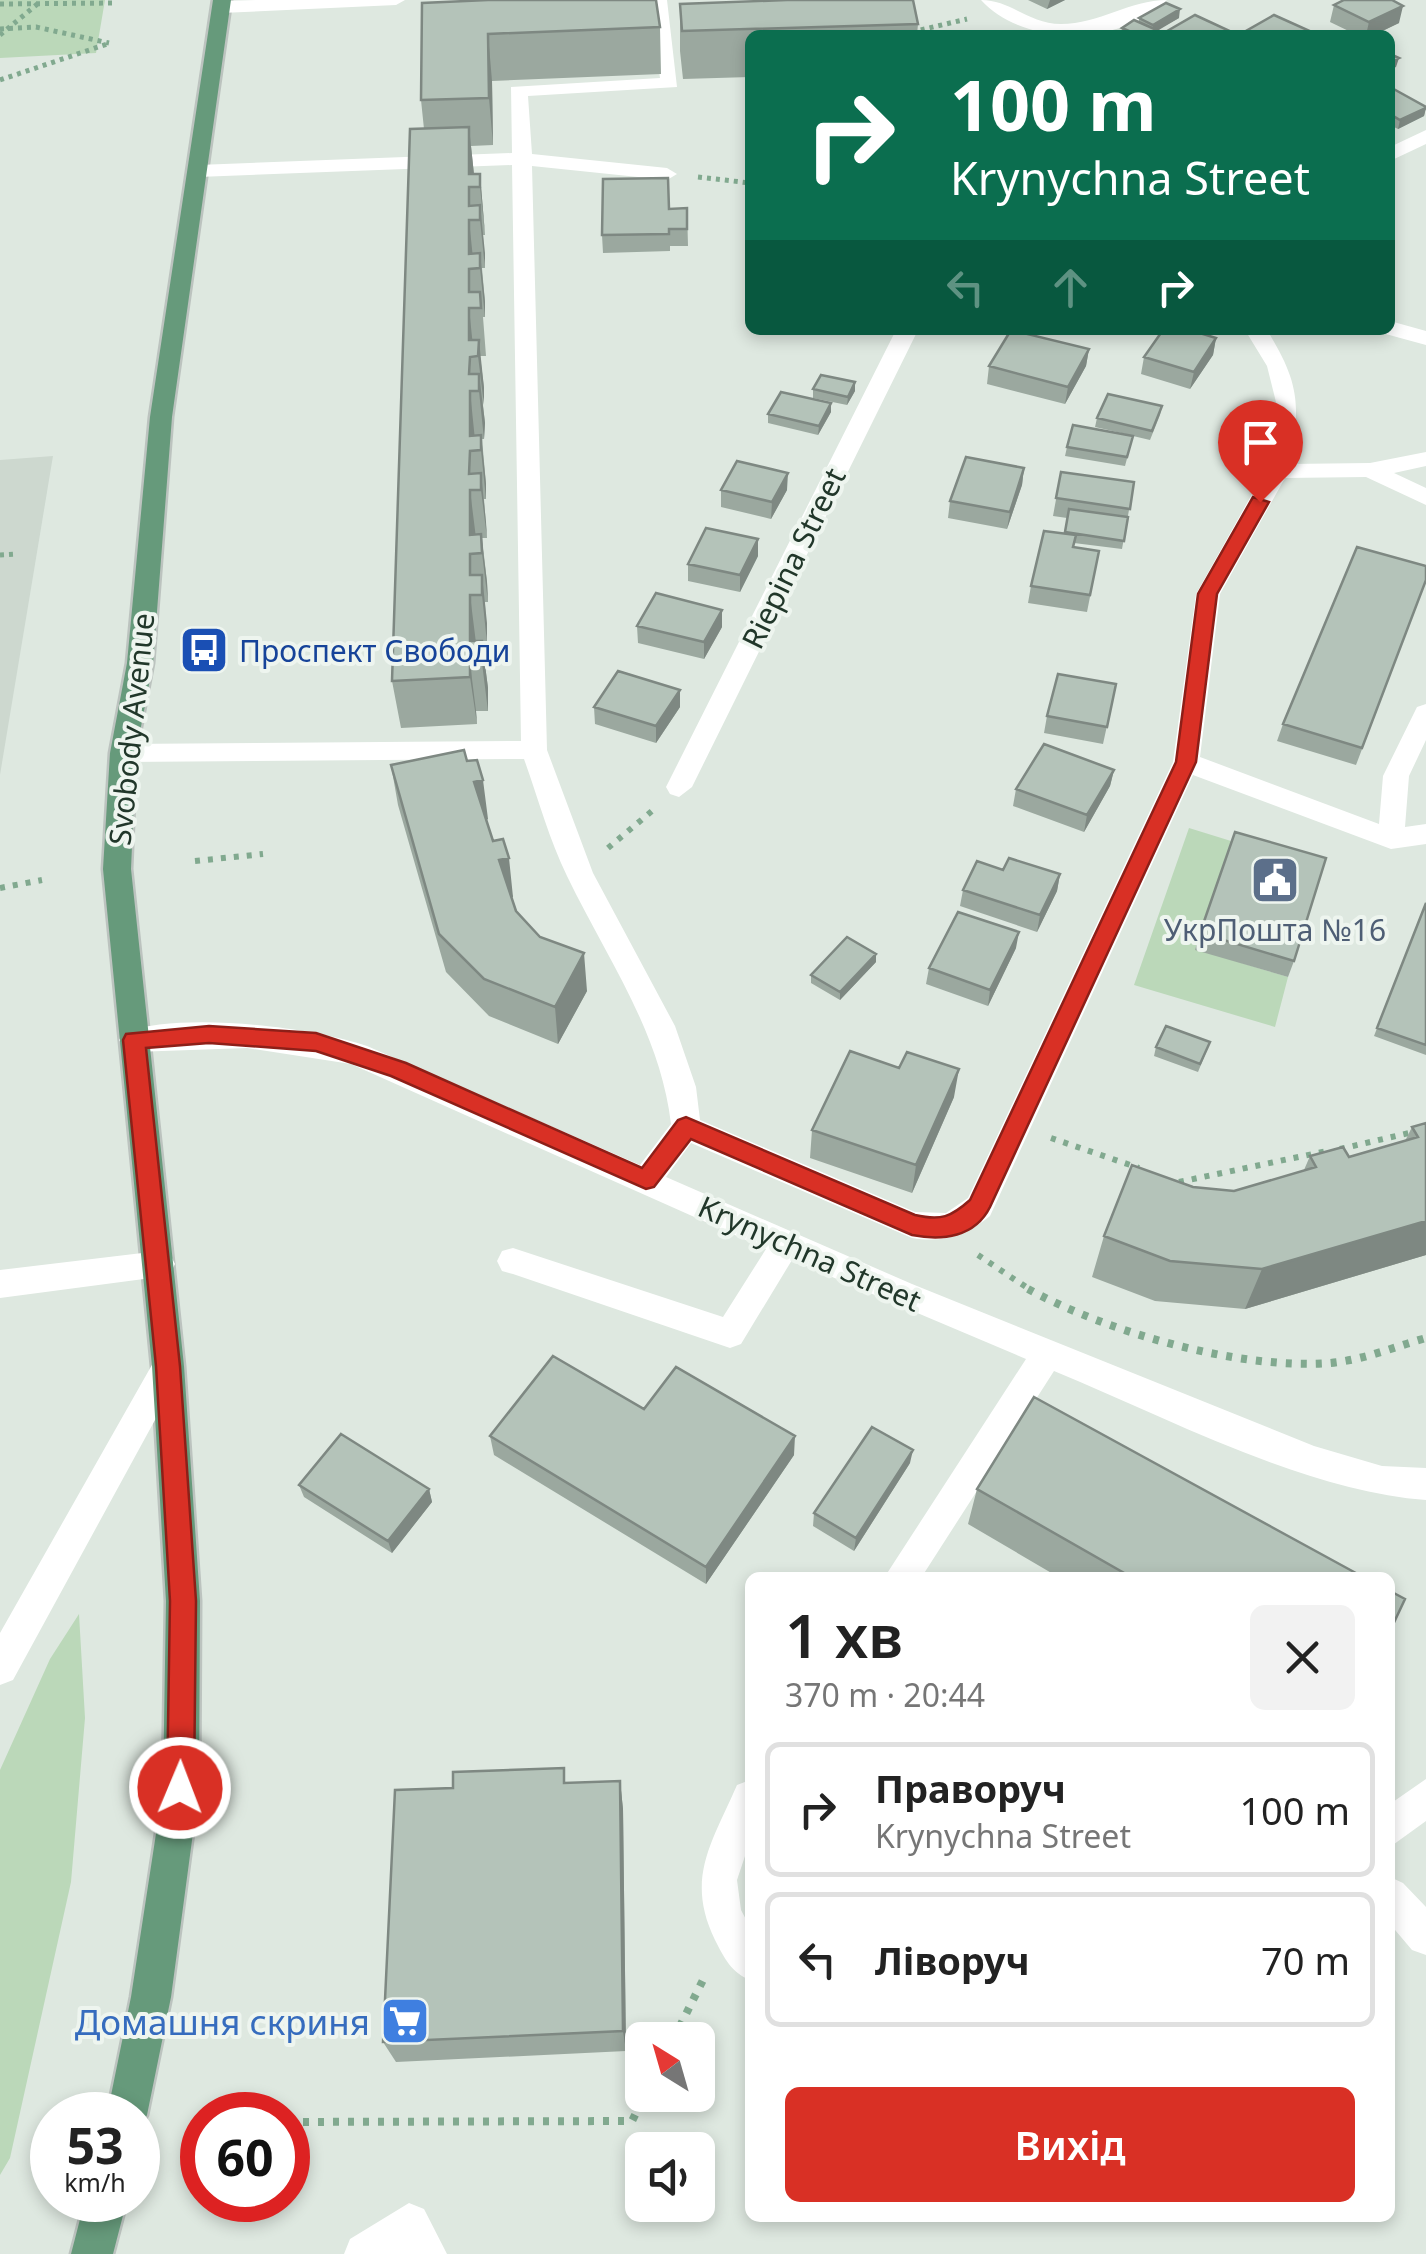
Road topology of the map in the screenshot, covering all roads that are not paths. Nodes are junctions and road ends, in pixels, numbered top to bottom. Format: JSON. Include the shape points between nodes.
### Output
{"nodes":[{"id":1,"x":396,"y":0,"type":"edge"},
{"id":2,"x":658,"y":0,"type":"edge"},
{"id":3,"x":990,"y":0,"type":"edge"},
{"id":4,"x":1158,"y":0,"type":"edge"},
{"id":5,"x":222,"y":3,"type":"edge"},
{"id":6,"x":1024,"y":30,"type":"edge"},
{"id":7,"x":1426,"y":136,"type":"edge"},
{"id":8,"x":1395,"y":152,"type":"edge"},
{"id":9,"x":522,"y":159,"type":"junction"},
{"id":10,"x":198,"y":171,"type":"junction"},
{"id":11,"x":667,"y":174,"type":"edge"},
{"id":12,"x":1395,"y":329,"type":"edge"},
{"id":13,"x":905,"y":335,"type":"edge"},
{"id":14,"x":1259,"y":335,"type":"edge"},
{"id":15,"x":1426,"y":338,"type":"edge"},
{"id":16,"x":1426,"y":459,"type":"edge"},
{"id":17,"x":1370,"y":470,"type":"junction"},
{"id":18,"x":1277,"y":471,"type":"junction"},
{"id":19,"x":1426,"y":497,"type":"edge"},
{"id":20,"x":1426,"y":713,"type":"edge"},
{"id":21,"x":534,"y":750,"type":"junction"},
{"id":22,"x":124,"y":753,"type":"junction"},
{"id":23,"x":1186,"y":762,"type":"junction"},
{"id":24,"x":680,"y":787,"type":"road end"},
{"id":25,"x":1426,"y":834,"type":"edge"},
{"id":26,"x":1391,"y":839,"type":"junction"},
{"id":27,"x":134,"y":1040,"type":"junction"},
{"id":28,"x":686,"y":1127,"type":"junction"},
{"id":29,"x":646,"y":1180,"type":"junction"},
{"id":30,"x":785,"y":1244,"type":"junction"},
{"id":31,"x":512,"y":1261,"type":"dead end"},
{"id":32,"x":158,"y":1264,"type":"junction"},
{"id":33,"x":0,"y":1284,"type":"edge"},
{"id":34,"x":1048,"y":1353,"type":"junction"},
{"id":35,"x":168,"y":1366,"type":"junction"},
{"id":36,"x":1426,"y":1484,"type":"edge"},
{"id":37,"x":915,"y":1572,"type":"edge"},
{"id":38,"x":0,"y":1668,"type":"edge"},
{"id":39,"x":1426,"y":1796,"type":"edge"},
{"id":40,"x":745,"y":1810,"type":"edge"},
{"id":41,"x":1395,"y":1824,"type":"edge"},
{"id":42,"x":1395,"y":1902,"type":"edge"},
{"id":43,"x":1426,"y":1936,"type":"edge"},
{"id":44,"x":739,"y":1946,"type":"edge"},
{"id":45,"x":132,"y":2092,"type":"edge"},
{"id":46,"x":100,"y":2222,"type":"edge"},
{"id":47,"x":92,"y":2254,"type":"edge"},
{"id":48,"x":365,"y":2254,"type":"edge"},
{"id":49,"x":426,"y":2254,"type":"edge"}],
"edges":[{"from":1,"to":5,"type":"street"},
{"from":2,"to":9,"type":"street","via":[[672,43],[670,83],[518,91]]},
{"from":3,"to":6,"type":"street"},
{"from":4,"to":6,"type":"street","via":[[1124,20]]},
{"from":5,"to":10,"type":"main road","name":"Svobody Avenue"},
{"from":7,"to":8,"type":"street"},
{"from":9,"to":10,"type":"street"},
{"from":9,"to":11,"type":"street"},
{"from":9,"to":21,"type":"street"},
{"from":10,"to":22,"type":"main road","name":"Svobody Avenue","via":[[161,418],[140,663]]},
{"from":12,"to":15,"type":"street"},
{"from":13,"to":24,"type":"street","name":"Riepina Street"},
{"from":14,"to":18,"type":"street","via":[[1278,366],[1289,410]]},
{"from":16,"to":17,"type":"street"},
{"from":17,"to":18,"type":"street"},
{"from":17,"to":19,"type":"street"},
{"from":18,"to":23,"type":"street","via":[[1208,594]]},
{"from":20,"to":26,"type":"street","via":[[1396,776]]},
{"from":21,"to":22,"type":"street"},
{"from":21,"to":28,"type":"street","via":[[579,873],[661,1026],[682,1087]]},
{"from":22,"to":27,"type":"main road","name":"Svobody Avenue","via":[[117,869]]},
{"from":23,"to":26,"type":"street"},
{"from":23,"to":28,"type":"street","via":[[979,1207],[958,1225],[912,1225]]},
{"from":25,"to":26,"type":"street"},
{"from":27,"to":29,"type":"street","name":"Krynychna Street","via":[[209,1035],[316,1042],[398,1070]]},
{"from":27,"to":32,"type":"main road","name":"Svobody Avenue"},
{"from":28,"to":29,"type":"street"},
{"from":29,"to":30,"type":"street","name":"Krynychna Street"},
{"from":30,"to":31,"type":"street","via":[[730,1334]]},
{"from":30,"to":34,"type":"street","name":"Krynychna Street"},
{"from":32,"to":33,"type":"street"},
{"from":32,"to":35,"type":"main road","name":"Svobody Avenue"},
{"from":34,"to":36,"type":"street","name":"Krynychna Street","via":[[1312,1461],[1382,1481]]},
{"from":34,"to":37,"type":"street"},
{"from":35,"to":38,"type":"street"},
{"from":35,"to":45,"type":"main road","name":"Svobody Avenue","via":[[183,1601],[180,1788]]},
{"from":39,"to":41,"type":"street"},
{"from":40,"to":44,"type":"street","via":[[714,1886]]},
{"from":42,"to":43,"type":"street"},
{"from":46,"to":47,"type":"main road"},
{"from":48,"to":49,"type":"street","via":[[409,2224]]}]}
